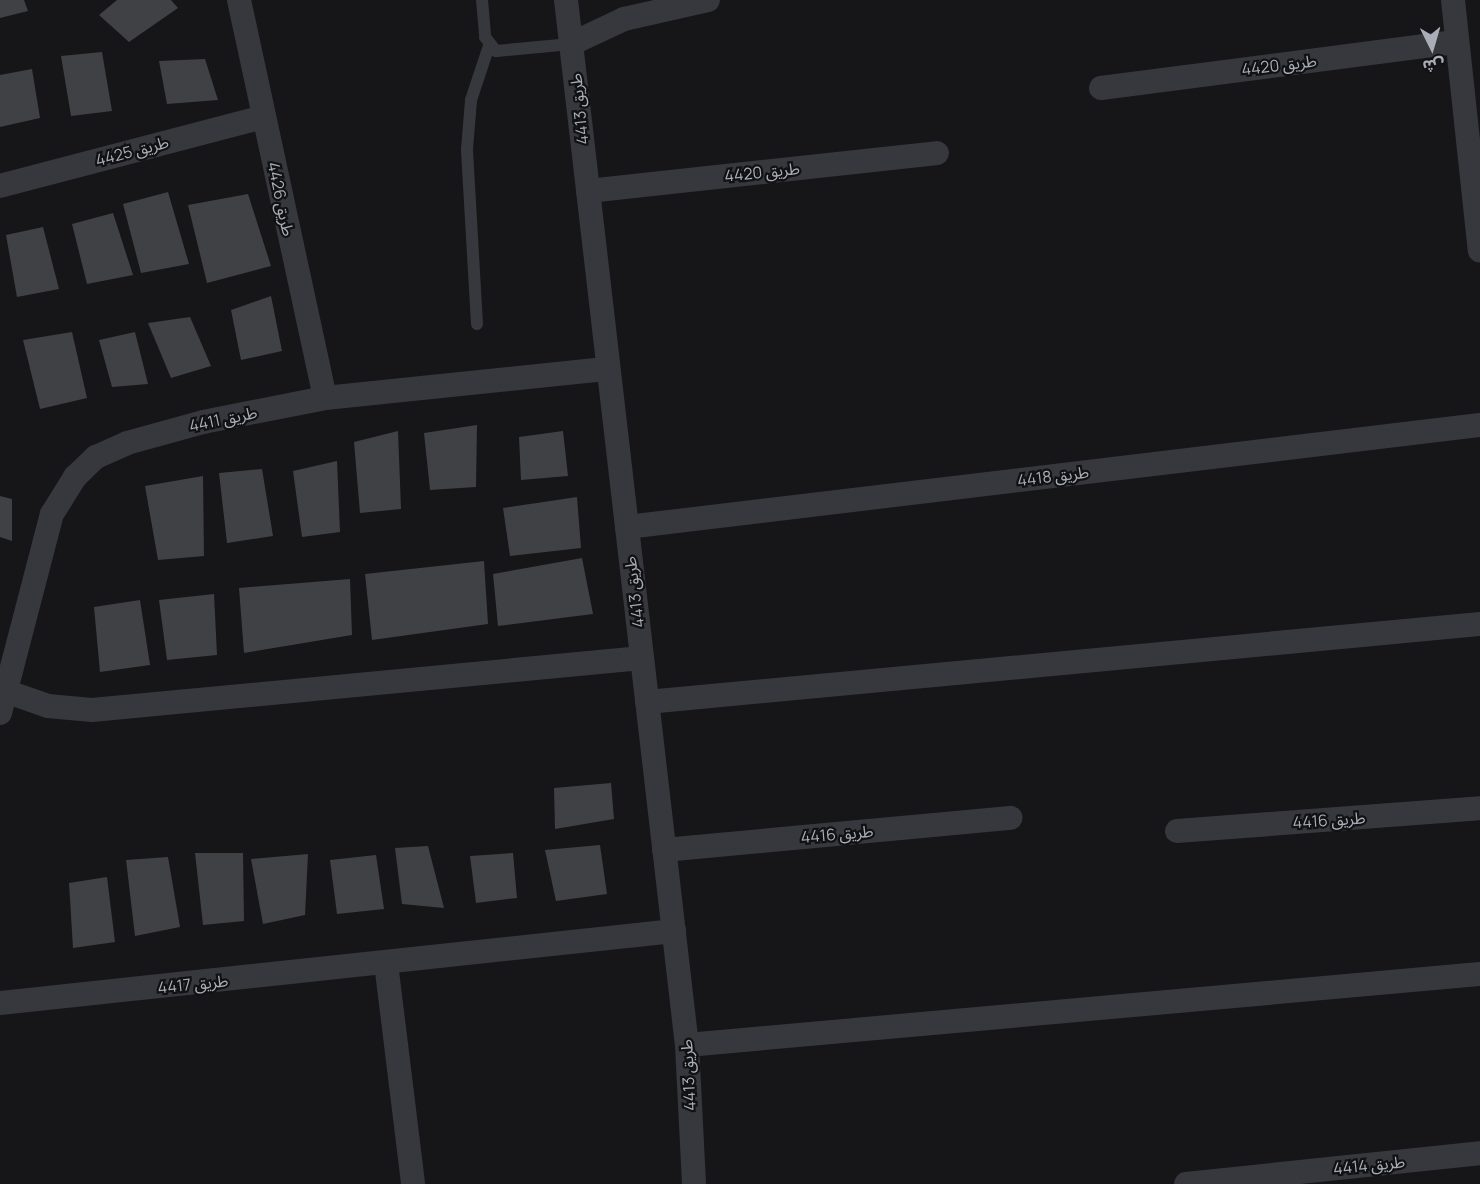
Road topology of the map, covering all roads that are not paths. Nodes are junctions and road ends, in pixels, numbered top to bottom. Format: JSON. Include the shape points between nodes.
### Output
{"nodes":[{"id":1,"x":239,"y":0,"type":"edge"},
{"id":2,"x":482,"y":0,"type":"edge"},
{"id":3,"x":566,"y":0,"type":"edge"},
{"id":4,"x":708,"y":0,"type":"edge"},
{"id":5,"x":1453,"y":0,"type":"edge"},
{"id":6,"x":1457,"y":42,"type":"junction"},
{"id":7,"x":571,"y":45,"type":"junction"},
{"id":8,"x":489,"y":46,"type":"junction"},
{"id":9,"x":1101,"y":87,"type":"dead end"},
{"id":10,"x":263,"y":117,"type":"junction"},
{"id":11,"x":937,"y":153,"type":"dead end"},
{"id":12,"x":0,"y":186,"type":"edge"},
{"id":13,"x":588,"y":191,"type":"junction"},
{"id":14,"x":1480,"y":252,"type":"edge"},
{"id":15,"x":477,"y":324,"type":"dead end"},
{"id":16,"x":608,"y":369,"type":"junction"},
{"id":17,"x":325,"y":398,"type":"junction"},
{"id":18,"x":1480,"y":425,"type":"edge"},
{"id":19,"x":627,"y":527,"type":"junction"},
{"id":20,"x":1480,"y":624,"type":"edge"},
{"id":21,"x":642,"y":658,"type":"junction"},
{"id":22,"x":647,"y":702,"type":"junction"},
{"id":23,"x":4,"y":703,"type":"edge"},
{"id":24,"x":1480,"y":808,"type":"edge"},
{"id":25,"x":1011,"y":818,"type":"dead end"},
{"id":26,"x":1177,"y":831,"type":"dead end"},
{"id":27,"x":664,"y":850,"type":"junction"},
{"id":28,"x":674,"y":931,"type":"junction"},
{"id":29,"x":386,"y":963,"type":"junction"},
{"id":30,"x":1480,"y":974,"type":"edge"},
{"id":31,"x":0,"y":1003,"type":"edge"},
{"id":32,"x":687,"y":1045,"type":"junction"},
{"id":33,"x":1480,"y":1153,"type":"edge"},
{"id":34,"x":413,"y":1184,"type":"edge"},
{"id":35,"x":694,"y":1184,"type":"edge"},
{"id":36,"x":1186,"y":1184,"type":"edge"}],
"edges":[{"from":1,"to":10,"type":"street","name":"طريق 4426"},
{"from":2,"to":8,"type":"lane"},
{"from":3,"to":7,"type":"street","name":"طريق 4413"},
{"from":4,"to":7,"type":"street","via":[[624,19]]},
{"from":5,"to":6,"type":"street"},
{"from":6,"to":9,"type":"street","name":"طريق 4420"},
{"from":6,"to":14,"type":"street"},
{"from":7,"to":8,"type":"lane","via":[[496,51]]},
{"from":7,"to":13,"type":"street","name":"طريق 4413"},
{"from":8,"to":15,"type":"lane","via":[[471,100],[467,149]]},
{"from":10,"to":12,"type":"street","name":"طريق 4425"},
{"from":10,"to":17,"type":"street","name":"طريق 4426"},
{"from":11,"to":13,"type":"street","name":"طريق 4420"},
{"from":13,"to":16,"type":"street","name":"طريق 4413"},
{"from":16,"to":17,"type":"street","name":"طريق 4411"},
{"from":16,"to":19,"type":"street","name":"طريق 4413"},
{"from":17,"to":23,"type":"street","name":"طريق 4411","via":[[203,422],[127,443],[96,457],[75,477],[52,514]]},
{"from":18,"to":19,"type":"street","name":"طريق 4418"},
{"from":19,"to":21,"type":"street","name":"طريق 4413"},
{"from":20,"to":22,"type":"street"},
{"from":21,"to":22,"type":"street","name":"طريق 4413"},
{"from":21,"to":23,"type":"street","name":"طريق 4411","via":[[92,710]]},
{"from":22,"to":27,"type":"street","name":"طريق 4413"},
{"from":24,"to":26,"type":"street","name":"طريق 4416"},
{"from":25,"to":27,"type":"street","name":"طريق 4416"},
{"from":27,"to":28,"type":"street","name":"طريق 4413"},
{"from":28,"to":29,"type":"street","name":"طريق 4417"},
{"from":28,"to":32,"type":"street","name":"طريق 4413"},
{"from":29,"to":31,"type":"street","name":"طريق 4417"},
{"from":29,"to":34,"type":"street"},
{"from":30,"to":32,"type":"street"},
{"from":32,"to":35,"type":"street","name":"طريق 4413"},
{"from":33,"to":36,"type":"street","name":"طريق 4414"}]}
